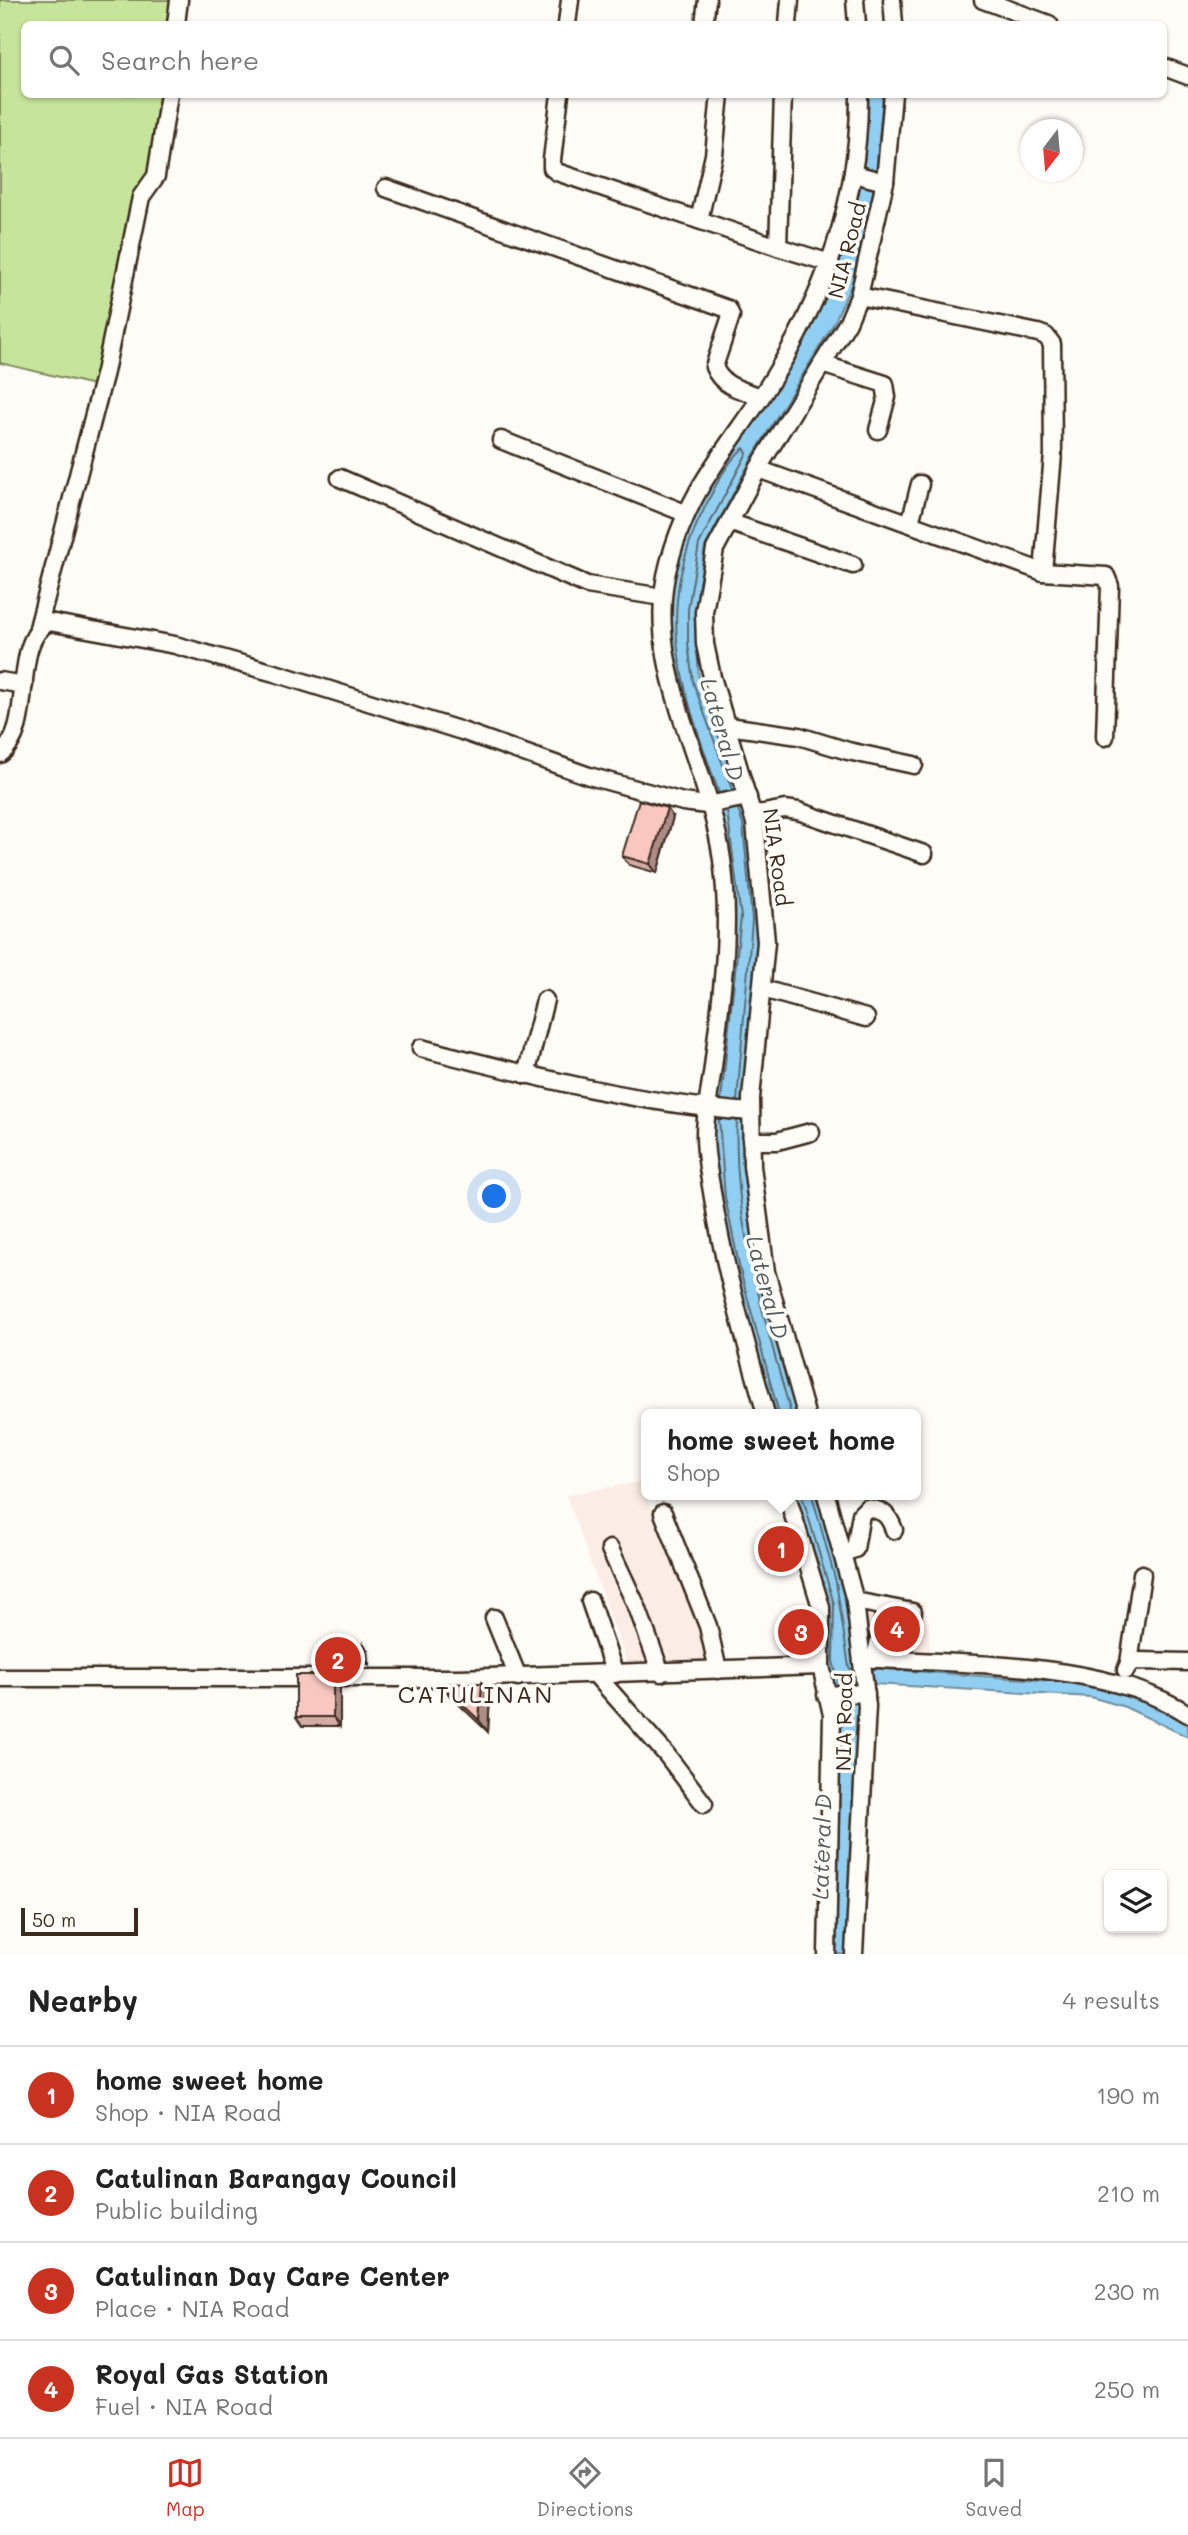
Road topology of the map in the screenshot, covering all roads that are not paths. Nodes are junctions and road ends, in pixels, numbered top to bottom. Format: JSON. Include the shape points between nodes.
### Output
{"nodes":[{"id":1,"x":178,"y":0,"type":"edge"},
{"id":2,"x":570,"y":0,"type":"edge"},
{"id":3,"x":706,"y":0,"type":"edge"},
{"id":4,"x":790,"y":0,"type":"edge"},
{"id":5,"x":855,"y":0,"type":"edge"},
{"id":6,"x":892,"y":0,"type":"edge"},
{"id":7,"x":983,"y":0,"type":"edge"},
{"id":8,"x":176,"y":21,"type":"edge"},
{"id":9,"x":567,"y":21,"type":"edge"},
{"id":10,"x":704,"y":21,"type":"edge"},
{"id":11,"x":788,"y":21,"type":"edge"},
{"id":12,"x":857,"y":21,"type":"edge"},
{"id":13,"x":894,"y":21,"type":"edge"},
{"id":14,"x":1041,"y":21,"type":"edge"},
{"id":15,"x":1167,"y":68,"type":"edge"},
{"id":16,"x":1188,"y":76,"type":"edge"},
{"id":17,"x":168,"y":98,"type":"edge"},
{"id":18,"x":560,"y":98,"type":"edge"},
{"id":19,"x":720,"y":98,"type":"edge"},
{"id":20,"x":783,"y":98,"type":"edge"},
{"id":21,"x":859,"y":98,"type":"edge"},
{"id":22,"x":892,"y":98,"type":"edge"},
{"id":23,"x":869,"y":178,"type":"junction"},
{"id":24,"x":386,"y":188,"type":"dead end"},
{"id":25,"x":699,"y":220,"type":"junction"},
{"id":26,"x":778,"y":247,"type":"junction"},
{"id":27,"x":830,"y":263,"type":"junction"},
{"id":28,"x":859,"y":296,"type":"junction"},
{"id":29,"x":822,"y":364,"type":"junction"},
{"id":30,"x":761,"y":397,"type":"junction"},
{"id":31,"x":878,"y":430,"type":"dead end"},
{"id":32,"x":501,"y":440,"type":"dead end"},
{"id":33,"x":758,"y":468,"type":"junction"},
{"id":34,"x":340,"y":478,"type":"dead end"},
{"id":35,"x":920,"y":484,"type":"dead end"},
{"id":36,"x":685,"y":513,"type":"junction"},
{"id":37,"x":729,"y":522,"type":"junction"},
{"id":38,"x":911,"y":523,"type":"junction"},
{"id":39,"x":853,"y":565,"type":"dead end"},
{"id":40,"x":1043,"y":572,"type":"junction"},
{"id":41,"x":662,"y":597,"type":"junction"},
{"id":42,"x":38,"y":628,"type":"junction"},
{"id":43,"x":0,"y":681,"type":"edge"},
{"id":44,"x":24,"y":685,"type":"junction"},
{"id":45,"x":728,"y":726,"type":"junction"},
{"id":46,"x":1105,"y":737,"type":"dead end"},
{"id":47,"x":0,"y":754,"type":"edge"},
{"id":48,"x":914,"y":765,"type":"dead end"},
{"id":49,"x":745,"y":797,"type":"junction"},
{"id":50,"x":713,"y":804,"type":"junction"},
{"id":51,"x":753,"y":815,"type":"junction"},
{"id":52,"x":924,"y":854,"type":"dead end"},
{"id":53,"x":762,"y":989,"type":"junction"},
{"id":54,"x":545,"y":1000,"type":"dead end"},
{"id":55,"x":866,"y":1018,"type":"dead end"},
{"id":56,"x":421,"y":1048,"type":"dead end"},
{"id":57,"x":526,"y":1075,"type":"junction"},
{"id":58,"x":707,"y":1108,"type":"junction"},
{"id":59,"x":748,"y":1112,"type":"junction"},
{"id":60,"x":811,"y":1132,"type":"dead end"},
{"id":61,"x":751,"y":1141,"type":"junction"},
{"id":62,"x":765,"y":1409,"type":"edge"},
{"id":63,"x":805,"y":1409,"type":"edge"},
{"id":64,"x":789,"y":1500,"type":"edge"},
{"id":65,"x":827,"y":1500,"type":"edge"},
{"id":66,"x":663,"y":1513,"type":"dead end"},
{"id":67,"x":894,"y":1530,"type":"dead end"},
{"id":68,"x":610,"y":1549,"type":"dead end"},
{"id":69,"x":842,"y":1553,"type":"junction"},
{"id":70,"x":1142,"y":1574,"type":"dead end"},
{"id":71,"x":590,"y":1601,"type":"dead end"},
{"id":72,"x":855,"y":1601,"type":"junction"},
{"id":73,"x":886,"y":1607,"type":"junction"},
{"id":74,"x":494,"y":1618,"type":"dead end"},
{"id":75,"x":859,"y":1623,"type":"junction"},
{"id":76,"x":882,"y":1629,"type":"junction"},
{"id":77,"x":907,"y":1635,"type":"junction"},
{"id":78,"x":900,"y":1661,"type":"junction"},
{"id":79,"x":1188,"y":1662,"type":"edge"},
{"id":80,"x":1129,"y":1663,"type":"junction"},
{"id":81,"x":821,"y":1667,"type":"junction"},
{"id":82,"x":718,"y":1670,"type":"junction"},
{"id":83,"x":661,"y":1673,"type":"junction"},
{"id":84,"x":615,"y":1674,"type":"junction"},
{"id":85,"x":596,"y":1675,"type":"junction"},
{"id":86,"x":518,"y":1676,"type":"junction"},
{"id":87,"x":866,"y":1676,"type":"junction"},
{"id":88,"x":0,"y":1678,"type":"edge"},
{"id":89,"x":1120,"y":1685,"type":"junction"},
{"id":90,"x":830,"y":1695,"type":"junction"},
{"id":91,"x":1188,"y":1713,"type":"edge"},
{"id":92,"x":704,"y":1804,"type":"dead end"},
{"id":93,"x":827,"y":1954,"type":"edge"},
{"id":94,"x":854,"y":1954,"type":"edge"}],
"edges":[{"from":1,"to":8,"type":"street"},
{"from":2,"to":9,"type":"street"},
{"from":3,"to":10,"type":"street"},
{"from":4,"to":11,"type":"street"},
{"from":5,"to":12,"type":"street"},
{"from":6,"to":13,"type":"street"},
{"from":7,"to":14,"type":"street"},
{"from":15,"to":16,"type":"street"},
{"from":17,"to":42,"type":"street","via":[[159,167],[141,197],[105,372]]},
{"from":18,"to":25,"type":"street","via":[[552,168]]},
{"from":19,"to":25,"type":"street","via":[[714,155]]},
{"from":20,"to":26,"type":"street"},
{"from":21,"to":23,"type":"street"},
{"from":22,"to":23,"type":"street","name":"NIA Road"},
{"from":23,"to":27,"type":"street"},
{"from":23,"to":28,"type":"street","name":"NIA Road"},
{"from":24,"to":30,"type":"street","via":[[728,309],[731,316],[713,367],[726,384]]},
{"from":25,"to":26,"type":"street"},
{"from":26,"to":27,"type":"street"},
{"from":27,"to":30,"type":"street","via":[[803,327]]},
{"from":28,"to":29,"type":"street","name":"NIA Road"},
{"from":28,"to":40,"type":"street","via":[[1038,333],[1052,344],[1053,454]]},
{"from":29,"to":31,"type":"street","via":[[885,384],[887,397]]},
{"from":29,"to":33,"type":"street","name":"NIA Road"},
{"from":30,"to":36,"type":"street"},
{"from":32,"to":36,"type":"street"},
{"from":33,"to":37,"type":"street","name":"NIA Road"},
{"from":33,"to":38,"type":"street"},
{"from":34,"to":41,"type":"street","via":[[587,585]]},
{"from":35,"to":38,"type":"street"},
{"from":36,"to":41,"type":"street"},
{"from":37,"to":39,"type":"street"},
{"from":37,"to":45,"type":"street","name":"NIA Road","via":[[715,549],[705,612],[705,644]]},
{"from":38,"to":40,"type":"street"},
{"from":40,"to":46,"type":"street","via":[[1106,576],[1110,586]]},
{"from":41,"to":50,"type":"street","via":[[671,679]]},
{"from":42,"to":44,"type":"street"},
{"from":42,"to":50,"type":"street","via":[[59,623],[175,645],[462,731],[589,776],[683,802]]},
{"from":43,"to":44,"type":"street"},
{"from":44,"to":47,"type":"street","via":[[16,729],[9,748]]},
{"from":45,"to":48,"type":"street","via":[[799,736]]},
{"from":45,"to":49,"type":"street","name":"NIA Road"},
{"from":49,"to":50,"type":"street"},
{"from":49,"to":51,"type":"street","name":"NIA Road"},
{"from":50,"to":58,"type":"street","via":[[728,917]]},
{"from":51,"to":52,"type":"street","via":[[798,811]]},
{"from":51,"to":53,"type":"street","name":"NIA Road","via":[[765,921]]},
{"from":53,"to":55,"type":"street"},
{"from":53,"to":59,"type":"street","name":"NIA Road"},
{"from":54,"to":57,"type":"street"},
{"from":56,"to":57,"type":"street"},
{"from":57,"to":58,"type":"street","via":[[622,1097]]},
{"from":58,"to":59,"type":"street"},
{"from":58,"to":62,"type":"street","via":[[705,1137],[717,1221]]},
{"from":59,"to":61,"type":"street","name":"NIA Road"},
{"from":60,"to":61,"type":"street","via":[[777,1141]]},
{"from":61,"to":63,"type":"street","name":"NIA Road","via":[[766,1272]]},
{"from":64,"to":81,"type":"street","via":[[821,1607]]},
{"from":65,"to":69,"type":"street","name":"NIA Road"},
{"from":66,"to":82,"type":"street","via":[[708,1626]]},
{"from":67,"to":69,"type":"street","via":[[890,1517],[880,1509],[867,1508],[861,1514],[855,1549]]},
{"from":68,"to":83,"type":"street"},
{"from":69,"to":72,"type":"street","name":"NIA Road"},
{"from":70,"to":80,"type":"street"},
{"from":71,"to":84,"type":"street"},
{"from":72,"to":73,"type":"street"},
{"from":72,"to":75,"type":"street","name":"NIA Road"},
{"from":73,"to":76,"type":"street"},
{"from":73,"to":77,"type":"street","via":[[914,1612]]},
{"from":74,"to":86,"type":"street"},
{"from":75,"to":76,"type":"street"},
{"from":75,"to":87,"type":"street","name":"NIA Road"},
{"from":76,"to":77,"type":"street"},
{"from":76,"to":87,"type":"street"},
{"from":77,"to":78,"type":"street"},
{"from":78,"to":87,"type":"street"},
{"from":78,"to":89,"type":"street","via":[[1043,1671]]},
{"from":79,"to":80,"type":"street"},
{"from":80,"to":89,"type":"street"},
{"from":81,"to":82,"type":"street"},
{"from":81,"to":90,"type":"street"},
{"from":82,"to":83,"type":"street"},
{"from":83,"to":84,"type":"street"},
{"from":84,"to":85,"type":"street"},
{"from":85,"to":86,"type":"street"},
{"from":85,"to":92,"type":"street"},
{"from":86,"to":88,"type":"street"},
{"from":87,"to":90,"type":"street"},
{"from":87,"to":94,"type":"street","name":"NIA Road"},
{"from":89,"to":91,"type":"street"},
{"from":90,"to":93,"type":"street"}]}
